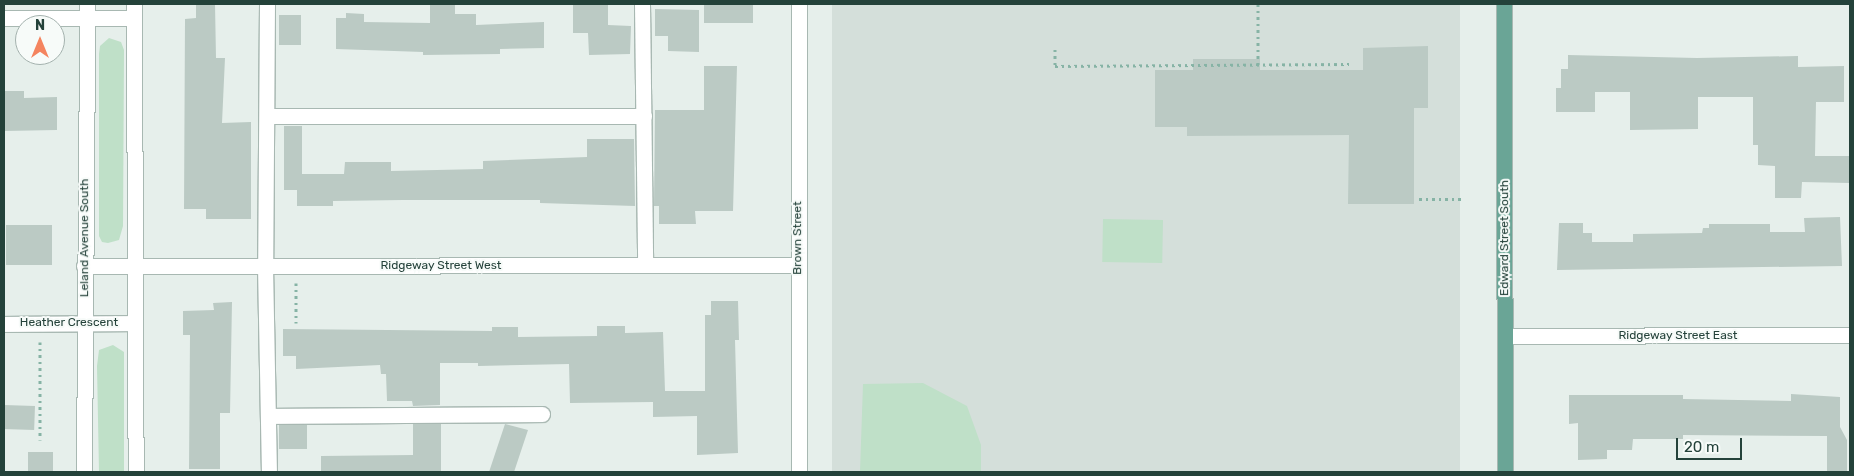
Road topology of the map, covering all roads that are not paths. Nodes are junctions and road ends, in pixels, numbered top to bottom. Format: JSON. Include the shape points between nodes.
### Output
{"nodes":[{"id":1,"x":266,"y":4,"type":"edge"},
{"id":2,"x":642,"y":4,"type":"edge"},
{"id":3,"x":799,"y":4,"type":"edge"},
{"id":4,"x":1504,"y":4,"type":"edge"},
{"id":5,"x":87,"y":11,"type":"edge"},
{"id":6,"x":134,"y":11,"type":"edge"},
{"id":7,"x":4,"y":18,"type":"edge"},
{"id":8,"x":267,"y":116,"type":"junction"},
{"id":9,"x":644,"y":116,"type":"junction"},
{"id":10,"x":645,"y":265,"type":"junction"},
{"id":11,"x":798,"y":265,"type":"junction"},
{"id":12,"x":84,"y":266,"type":"junction"},
{"id":13,"x":134,"y":266,"type":"junction"},
{"id":14,"x":266,"y":266,"type":"junction"},
{"id":15,"x":135,"y":323,"type":"junction"},
{"id":16,"x":4,"y":324,"type":"edge"},
{"id":17,"x":84,"y":324,"type":"junction"},
{"id":18,"x":1505,"y":336,"type":"junction"},
{"id":19,"x":1850,"y":336,"type":"edge"},
{"id":20,"x":542,"y":414,"type":"dead end"},
{"id":21,"x":268,"y":416,"type":"junction"},
{"id":22,"x":84,"y":472,"type":"edge"},
{"id":23,"x":136,"y":472,"type":"edge"},
{"id":24,"x":269,"y":472,"type":"edge"},
{"id":25,"x":799,"y":472,"type":"edge"},
{"id":26,"x":1505,"y":472,"type":"edge"}],
"edges":[{"from":1,"to":8,"type":"street"},
{"from":2,"to":9,"type":"street"},
{"from":3,"to":11,"type":"street","name":"Brown Street"},
{"from":4,"to":18,"type":"main road","name":"Edward Street South"},
{"from":5,"to":6,"type":"street"},
{"from":5,"to":7,"type":"street"},
{"from":5,"to":12,"type":"street","name":"Leland Avenue South"},
{"from":6,"to":13,"type":"street"},
{"from":8,"to":9,"type":"street"},
{"from":8,"to":14,"type":"street"},
{"from":9,"to":10,"type":"street"},
{"from":10,"to":11,"type":"street","name":"Ridgeway Street West"},
{"from":10,"to":14,"type":"street","name":"Ridgeway Street West"},
{"from":11,"to":25,"type":"street","name":"Brown Street"},
{"from":12,"to":13,"type":"street","name":"Ridgeway Street West"},
{"from":12,"to":17,"type":"street","name":"Leland Avenue South"},
{"from":13,"to":14,"type":"street","name":"Ridgeway Street West"},
{"from":13,"to":15,"type":"street"},
{"from":14,"to":21,"type":"street"},
{"from":15,"to":17,"type":"street","name":"Heather Crescent"},
{"from":15,"to":23,"type":"street"},
{"from":16,"to":17,"type":"street","name":"Heather Crescent"},
{"from":17,"to":22,"type":"street","name":"Leland Avenue South"},
{"from":18,"to":19,"type":"street","name":"Ridgeway Street East"},
{"from":18,"to":26,"type":"main road","name":"Edward Street South"},
{"from":20,"to":21,"type":"street"},
{"from":21,"to":24,"type":"street"}]}
